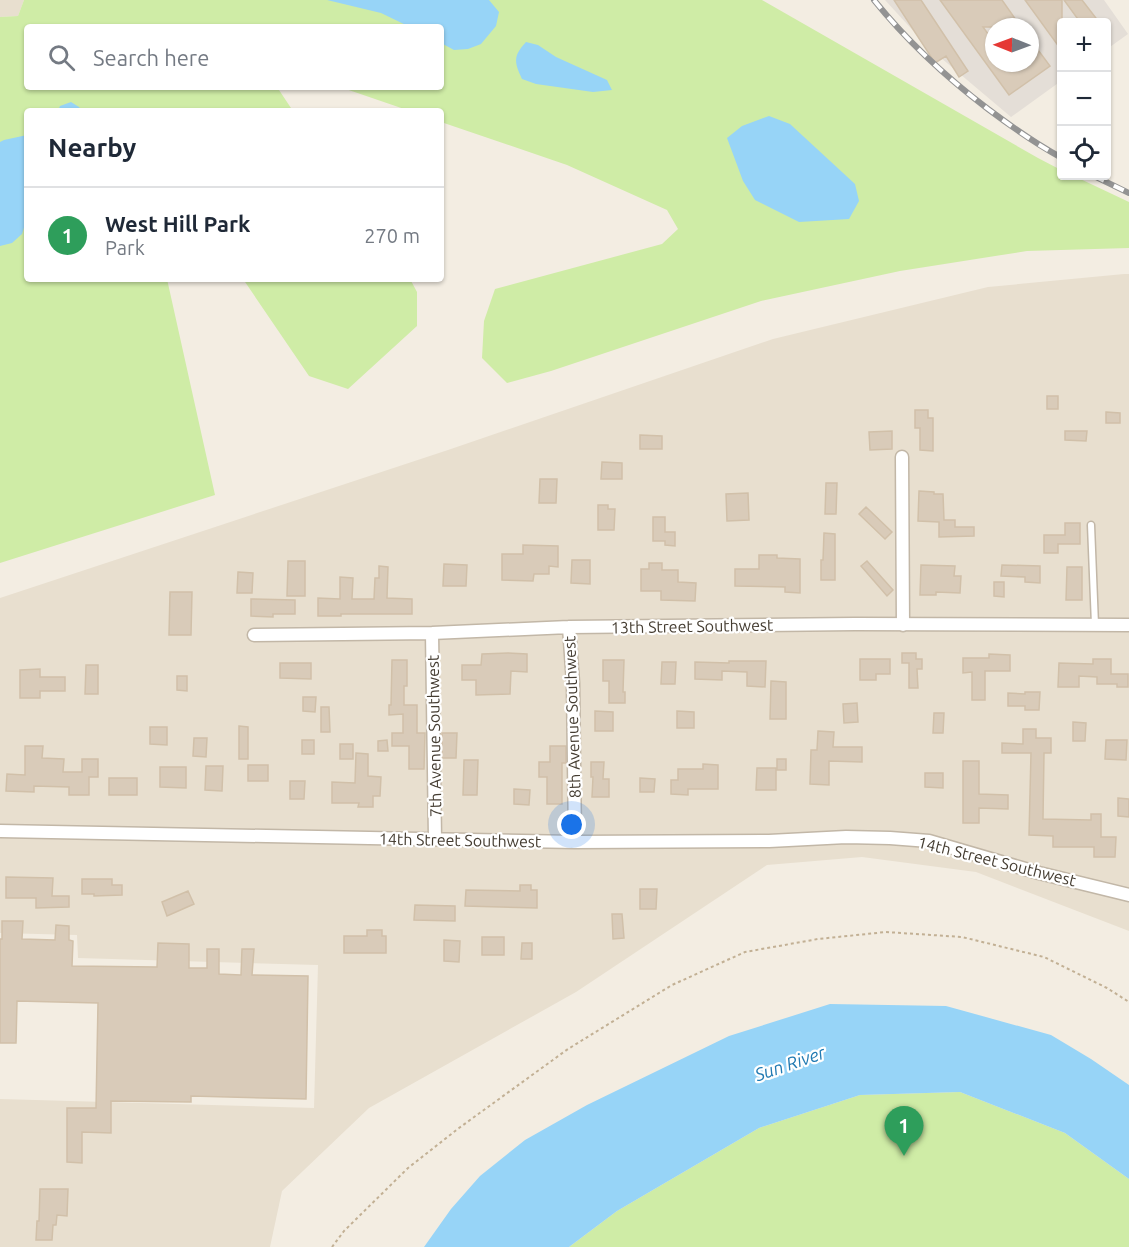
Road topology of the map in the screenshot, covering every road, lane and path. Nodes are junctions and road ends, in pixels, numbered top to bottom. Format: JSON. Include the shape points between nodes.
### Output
{"nodes":[{"id":1,"x":902,"y":457,"type":"dead end"},
{"id":2,"x":1091,"y":525,"type":"dead end"},
{"id":3,"x":903,"y":624,"type":"junction"},
{"id":4,"x":1095,"y":625,"type":"junction"},
{"id":5,"x":1129,"y":625,"type":"edge"},
{"id":6,"x":569,"y":627,"type":"junction"},
{"id":7,"x":432,"y":633,"type":"junction"},
{"id":8,"x":254,"y":635,"type":"dead end"},
{"id":9,"x":0,"y":831,"type":"edge"},
{"id":10,"x":435,"y":839,"type":"junction"},
{"id":11,"x":575,"y":842,"type":"junction"},
{"id":12,"x":1129,"y":894,"type":"edge"},
{"id":13,"x":1129,"y":1002,"type":"edge"},
{"id":14,"x":332,"y":1247,"type":"edge"}],
"edges":[{"from":1,"to":3,"type":"street"},
{"from":2,"to":4,"type":"lane"},
{"from":3,"to":4,"type":"street","name":"13th Street Southwest"},
{"from":3,"to":6,"type":"street","name":"13th Street Southwest"},
{"from":4,"to":5,"type":"street","name":"13th Street Southwest"},
{"from":6,"to":7,"type":"street","name":"13th Street Southwest"},
{"from":6,"to":11,"type":"street","name":"8th Avenue Southwest"},
{"from":7,"to":8,"type":"street","name":"13th Street Southwest"},
{"from":7,"to":10,"type":"street","name":"7th Avenue Southwest"},
{"from":9,"to":10,"type":"street","name":"14th Street Southwest"},
{"from":10,"to":11,"type":"street","name":"14th Street Southwest"},
{"from":11,"to":12,"type":"street","name":"14th Street Southwest","via":[[846,837],[929,841]]},
{"from":13,"to":14,"type":"path","via":[[1044,957],[962,937],[886,932],[745,952],[672,985],[568,1049],[408,1168]]}]}
